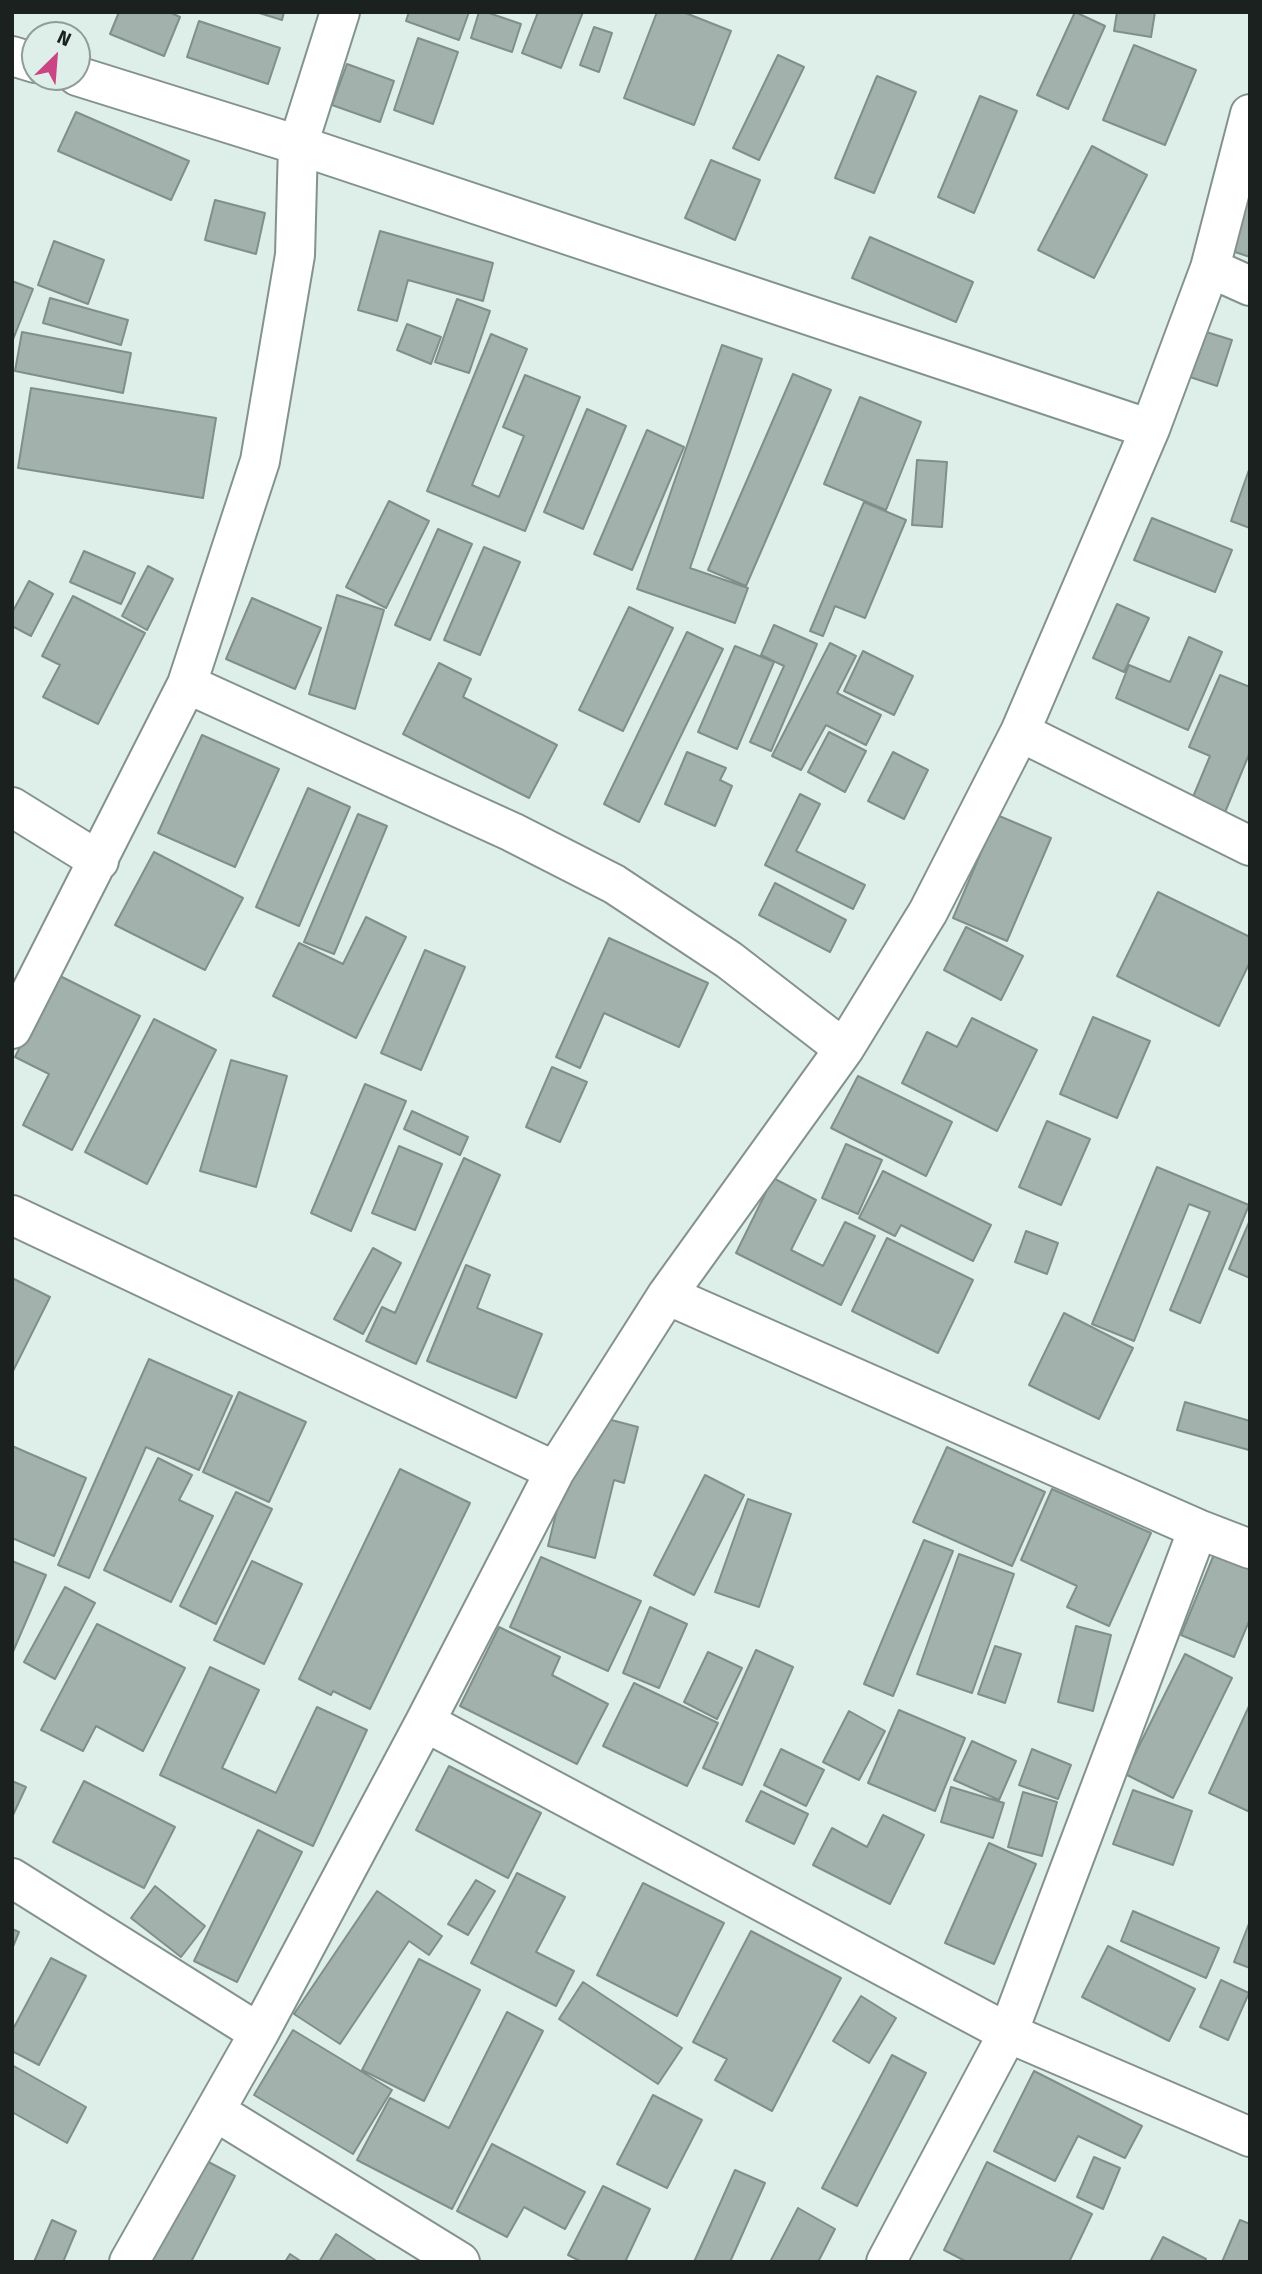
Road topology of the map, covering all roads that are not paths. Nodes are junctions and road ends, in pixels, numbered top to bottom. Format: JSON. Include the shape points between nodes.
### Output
{"nodes":[{"id":1,"x":340,"y":12,"type":"edge"},
{"id":2,"x":91,"y":80,"type":"edge"},
{"id":3,"x":1250,"y":114,"type":"edge"},
{"id":4,"x":298,"y":145,"type":"junction"},
{"id":5,"x":1210,"y":268,"type":"junction"},
{"id":6,"x":1250,"y":286,"type":"edge"},
{"id":7,"x":1150,"y":429,"type":"junction"},
{"id":8,"x":187,"y":684,"type":"junction"},
{"id":9,"x":1020,"y":732,"type":"junction"},
{"id":10,"x":12,"y":807,"type":"edge"},
{"id":11,"x":1250,"y":846,"type":"edge"},
{"id":12,"x":99,"y":862,"type":"junction"},
{"id":13,"x":12,"y":1029,"type":"edge"},
{"id":14,"x":845,"y":1049,"type":"junction"},
{"id":15,"x":12,"y":1215,"type":"edge"},
{"id":16,"x":667,"y":1295,"type":"junction"},
{"id":17,"x":555,"y":1471,"type":"junction"},
{"id":18,"x":1198,"y":1529,"type":"junction"},
{"id":19,"x":1250,"y":1549,"type":"edge"},
{"id":20,"x":425,"y":1722,"type":"junction"},
{"id":21,"x":12,"y":1878,"type":"edge"},
{"id":22,"x":259,"y":2033,"type":"junction"},
{"id":23,"x":1008,"y":2033,"type":"junction"},
{"id":24,"x":215,"y":2111,"type":"junction"},
{"id":25,"x":1250,"y":2137,"type":"edge"},
{"id":26,"x":130,"y":2262,"type":"edge"},
{"id":27,"x":460,"y":2262,"type":"edge"},
{"id":28,"x":886,"y":2262,"type":"edge"}],
"edges":[{"from":1,"to":4,"type":"street"},
{"from":2,"to":4,"type":"street"},
{"from":3,"to":5,"type":"street"},
{"from":4,"to":7,"type":"street"},
{"from":4,"to":8,"type":"street","via":[[295,255],[260,461]]},
{"from":5,"to":6,"type":"street"},
{"from":5,"to":7,"type":"street"},
{"from":7,"to":9,"type":"street"},
{"from":8,"to":12,"type":"street"},
{"from":8,"to":14,"type":"street","via":[[512,832],[614,884],[729,960]]},
{"from":9,"to":11,"type":"street"},
{"from":9,"to":14,"type":"street","via":[[928,912]]},
{"from":10,"to":12,"type":"street"},
{"from":12,"to":13,"type":"street"},
{"from":14,"to":16,"type":"street"},
{"from":15,"to":17,"type":"street"},
{"from":16,"to":17,"type":"street"},
{"from":16,"to":18,"type":"street"},
{"from":17,"to":20,"type":"street"},
{"from":18,"to":19,"type":"street"},
{"from":18,"to":23,"type":"street"},
{"from":20,"to":22,"type":"street"},
{"from":20,"to":23,"type":"street"},
{"from":21,"to":22,"type":"street"},
{"from":22,"to":24,"type":"street"},
{"from":23,"to":25,"type":"street"},
{"from":23,"to":28,"type":"street"},
{"from":24,"to":26,"type":"street"},
{"from":24,"to":27,"type":"street"}]}
